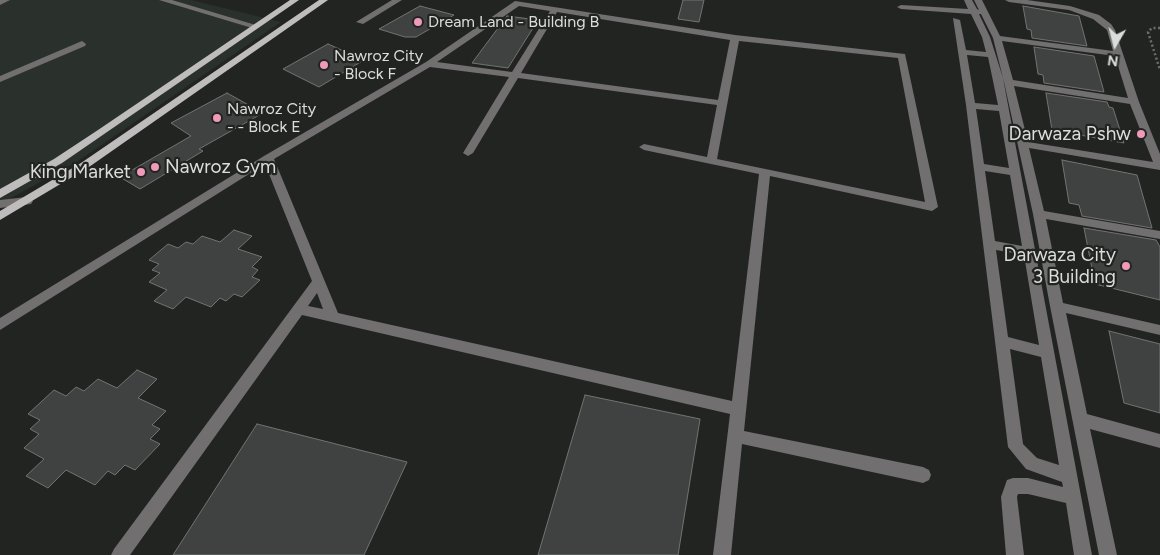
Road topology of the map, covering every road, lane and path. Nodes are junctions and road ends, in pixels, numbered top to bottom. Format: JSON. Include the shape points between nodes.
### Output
{"nodes":[{"id":1,"x":6,"y":0,"type":"edge"},
{"id":2,"x":163,"y":0,"type":"edge"},
{"id":3,"x":295,"y":0,"type":"edge"},
{"id":4,"x":324,"y":0,"type":"edge"},
{"id":5,"x":398,"y":0,"type":"edge"},
{"id":6,"x":968,"y":0,"type":"edge"},
{"id":7,"x":1009,"y":0,"type":"edge"},
{"id":8,"x":0,"y":3,"type":"edge"},
{"id":9,"x":901,"y":7,"type":"dead end"},
{"id":10,"x":980,"y":8,"type":"edge"},
{"id":11,"x":555,"y":9,"type":"junction"},
{"id":12,"x":956,"y":20,"type":"dead end"},
{"id":13,"x":360,"y":22,"type":"dead end"},
{"id":14,"x":255,"y":26,"type":"junction"},
{"id":15,"x":1160,"y":28,"type":"edge"},
{"id":16,"x":735,"y":38,"type":"junction"},
{"id":17,"x":997,"y":38,"type":"junction"},
{"id":18,"x":82,"y":44,"type":"dead end"},
{"id":19,"x":964,"y":52,"type":"junction"},
{"id":20,"x":1119,"y":54,"type":"junction"},
{"id":21,"x":991,"y":55,"type":"junction"},
{"id":22,"x":429,"y":64,"type":"junction"},
{"id":23,"x":1160,"y":70,"type":"edge"},
{"id":24,"x":516,"y":74,"type":"junction"},
{"id":25,"x":0,"y":79,"type":"edge"},
{"id":26,"x":1009,"y":82,"type":"junction"},
{"id":27,"x":1134,"y":102,"type":"junction"},
{"id":28,"x":723,"y":103,"type":"junction"},
{"id":29,"x":971,"y":105,"type":"junction"},
{"id":30,"x":1004,"y":109,"type":"junction"},
{"id":31,"x":1023,"y":144,"type":"junction"},
{"id":32,"x":644,"y":148,"type":"dead end"},
{"id":33,"x":468,"y":153,"type":"dead end"},
{"id":34,"x":268,"y":158,"type":"junction"},
{"id":35,"x":711,"y":161,"type":"junction"},
{"id":36,"x":979,"y":166,"type":"junction"},
{"id":37,"x":1160,"y":166,"type":"edge"},
{"id":38,"x":765,"y":172,"type":"junction"},
{"id":39,"x":1016,"y":173,"type":"junction"},
{"id":40,"x":33,"y":175,"type":"junction"},
{"id":41,"x":53,"y":186,"type":"junction"},
{"id":42,"x":0,"y":194,"type":"edge"},
{"id":43,"x":27,"y":201,"type":"junction"},
{"id":44,"x":0,"y":204,"type":"edge"},
{"id":45,"x":1039,"y":214,"type":"junction"},
{"id":46,"x":0,"y":216,"type":"edge"},
{"id":47,"x":1160,"y":235,"type":"edge"},
{"id":48,"x":988,"y":244,"type":"junction"},
{"id":49,"x":1030,"y":252,"type":"junction"},
{"id":50,"x":319,"y":281,"type":"junction"},
{"id":51,"x":1056,"y":306,"type":"junction"},
{"id":52,"x":299,"y":309,"type":"junction"},
{"id":53,"x":333,"y":316,"type":"junction"},
{"id":54,"x":0,"y":325,"type":"edge"},
{"id":55,"x":1160,"y":330,"type":"edge"},
{"id":56,"x":1001,"y":341,"type":"junction"},
{"id":57,"x":1047,"y":353,"type":"junction"},
{"id":58,"x":739,"y":409,"type":"junction"},
{"id":59,"x":1080,"y":419,"type":"junction"},
{"id":60,"x":736,"y":436,"type":"junction"},
{"id":61,"x":1160,"y":441,"type":"edge"},
{"id":62,"x":923,"y":476,"type":"dead end"},
{"id":63,"x":1068,"y":476,"type":"junction"},
{"id":64,"x":1072,"y":497,"type":"junction"},
{"id":65,"x":120,"y":555,"type":"edge"},
{"id":66,"x":722,"y":555,"type":"edge"},
{"id":67,"x":1016,"y":555,"type":"edge"},
{"id":68,"x":1083,"y":555,"type":"edge"},
{"id":69,"x":1108,"y":555,"type":"edge"}],
"edges":[{"from":1,"to":8,"type":"street"},
{"from":2,"to":14,"type":"street"},
{"from":3,"to":14,"type":"main road"},
{"from":4,"to":41,"type":"main road"},
{"from":5,"to":13,"type":"street"},
{"from":6,"to":10,"type":"street"},
{"from":7,"to":20,"type":"street","via":[[1061,6],[1096,17],[1111,30]]},
{"from":9,"to":10,"type":"street"},
{"from":10,"to":17,"type":"street"},
{"from":10,"to":21,"type":"street"},
{"from":11,"to":16,"type":"street"},
{"from":11,"to":22,"type":"street","via":[[518,3]]},
{"from":11,"to":24,"type":"street"},
{"from":12,"to":19,"type":"street"},
{"from":14,"to":40,"type":"main road","via":[[102,132]]},
{"from":15,"to":23,"type":"path","via":[[1150,28],[1148,32]]},
{"from":16,"to":28,"type":"street"},
{"from":16,"to":38,"type":"street","via":[[902,56],[932,207]]},
{"from":17,"to":20,"type":"street"},
{"from":17,"to":26,"type":"street"},
{"from":18,"to":25,"type":"street"},
{"from":19,"to":21,"type":"street"},
{"from":19,"to":29,"type":"street"},
{"from":20,"to":27,"type":"street"},
{"from":21,"to":30,"type":"street"},
{"from":22,"to":24,"type":"street"},
{"from":22,"to":34,"type":"street"},
{"from":24,"to":28,"type":"street"},
{"from":24,"to":33,"type":"street"},
{"from":26,"to":27,"type":"street"},
{"from":26,"to":31,"type":"street"},
{"from":27,"to":37,"type":"street"},
{"from":28,"to":35,"type":"street"},
{"from":29,"to":30,"type":"street"},
{"from":29,"to":36,"type":"street"},
{"from":30,"to":39,"type":"street"},
{"from":31,"to":37,"type":"street"},
{"from":31,"to":45,"type":"street"},
{"from":32,"to":35,"type":"street"},
{"from":34,"to":50,"type":"street"},
{"from":34,"to":54,"type":"street"},
{"from":35,"to":38,"type":"street"},
{"from":36,"to":39,"type":"street"},
{"from":36,"to":48,"type":"street"},
{"from":38,"to":58,"type":"street"},
{"from":39,"to":49,"type":"street"},
{"from":40,"to":41,"type":"main road","via":[[38,183]]},
{"from":40,"to":42,"type":"main road"},
{"from":41,"to":43,"type":"main road"},
{"from":43,"to":44,"type":"street"},
{"from":43,"to":46,"type":"main road"},
{"from":45,"to":47,"type":"street"},
{"from":45,"to":51,"type":"street"},
{"from":48,"to":49,"type":"street"},
{"from":48,"to":56,"type":"street"},
{"from":49,"to":57,"type":"street"},
{"from":50,"to":52,"type":"street"},
{"from":50,"to":53,"type":"street"},
{"from":51,"to":55,"type":"street"},
{"from":51,"to":59,"type":"street"},
{"from":52,"to":53,"type":"street"},
{"from":52,"to":65,"type":"street"},
{"from":53,"to":58,"type":"street"},
{"from":56,"to":57,"type":"street"},
{"from":56,"to":63,"type":"street","via":[[1016,447],[1032,464]]},
{"from":57,"to":63,"type":"street"},
{"from":58,"to":60,"type":"street"},
{"from":59,"to":61,"type":"street"},
{"from":59,"to":69,"type":"street"},
{"from":60,"to":62,"type":"street"},
{"from":60,"to":66,"type":"street"},
{"from":63,"to":64,"type":"street"},
{"from":64,"to":67,"type":"street","via":[[1028,486],[1013,486],[1009,497]]},
{"from":64,"to":68,"type":"street"}]}
